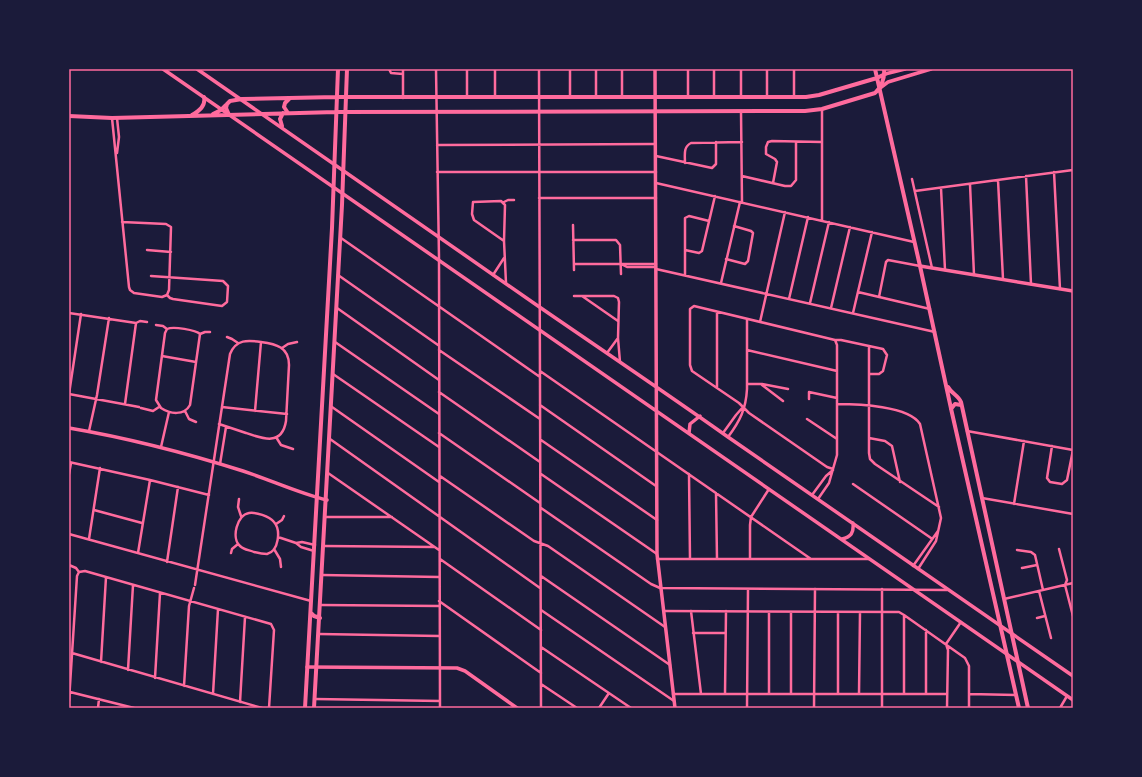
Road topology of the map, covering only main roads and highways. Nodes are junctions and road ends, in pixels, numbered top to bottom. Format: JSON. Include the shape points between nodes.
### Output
{"nodes":[{"id":1,"x":338,"y":69,"type":"edge"},
{"id":2,"x":347,"y":69,"type":"edge"},
{"id":3,"x":875,"y":69,"type":"edge"},
{"id":4,"x":884,"y":69,"type":"edge"},
{"id":5,"x":885,"y":74,"type":"junction"},
{"id":6,"x":877,"y":78,"type":"junction"},
{"id":7,"x":879,"y":89,"type":"junction"},
{"id":8,"x":204,"y":98,"type":"road end"},
{"id":9,"x":336,"y":98,"type":"junction"},
{"id":10,"x":346,"y":98,"type":"junction"},
{"id":11,"x":289,"y":99,"type":"junction"},
{"id":12,"x":226,"y":105,"type":"junction"},
{"id":13,"x":336,"y":112,"type":"junction"},
{"id":14,"x":345,"y":112,"type":"junction"},
{"id":15,"x":283,"y":113,"type":"junction"},
{"id":16,"x":288,"y":113,"type":"junction"},
{"id":17,"x":210,"y":115,"type":"junction"},
{"id":18,"x":229,"y":115,"type":"junction"},
{"id":19,"x":69,"y":116,"type":"edge"},
{"id":20,"x":191,"y":116,"type":"junction"},
{"id":21,"x":282,"y":126,"type":"road end"},
{"id":22,"x":329,"y":271,"type":"junction"},
{"id":23,"x":338,"y":273,"type":"junction"},
{"id":24,"x":327,"y":324,"type":"junction"},
{"id":25,"x":336,"y":325,"type":"junction"},
{"id":26,"x":946,"y":382,"type":"junction"},
{"id":27,"x":961,"y":405,"type":"junction"},
{"id":28,"x":951,"y":408,"type":"junction"},
{"id":29,"x":986,"y":519,"type":"junction"},
{"id":30,"x":976,"y":521,"type":"junction"},
{"id":31,"x":312,"y":587,"type":"junction"},
{"id":32,"x":322,"y":588,"type":"junction"},
{"id":33,"x":311,"y":613,"type":"junction"},
{"id":34,"x":320,"y":618,"type":"junction"},
{"id":35,"x":305,"y":708,"type":"edge"},
{"id":36,"x":314,"y":708,"type":"edge"},
{"id":37,"x":1019,"y":708,"type":"edge"},
{"id":38,"x":1028,"y":708,"type":"edge"}],
"edges":[{"from":1,"to":9,"type":"main road"},
{"from":2,"to":10,"type":"main road"},
{"from":3,"to":6,"type":"main road"},
{"from":4,"to":5,"type":"main road"},
{"from":5,"to":6,"type":"main road"},
{"from":5,"to":7,"type":"main road"},
{"from":6,"to":7,"type":"main road"},
{"from":6,"to":10,"type":"main road","via":[[815,96],[794,97]]},
{"from":7,"to":14,"type":"main road","via":[[875,93],[822,109],[805,111]]},
{"from":7,"to":26,"type":"main road"},
{"from":8,"to":20,"type":"main road","via":[[204,106]]},
{"from":9,"to":10,"type":"main road"},
{"from":9,"to":11,"type":"main road"},
{"from":9,"to":13,"type":"main road"},
{"from":10,"to":14,"type":"main road"},
{"from":11,"to":12,"type":"main road","via":[[242,99],[230,101]]},
{"from":11,"to":16,"type":"main road","via":[[284,104]]},
{"from":12,"to":17,"type":"main road","via":[[222,110]]},
{"from":12,"to":18,"type":"main road"},
{"from":13,"to":14,"type":"main road"},
{"from":13,"to":16,"type":"main road"},
{"from":13,"to":22,"type":"main road"},
{"from":14,"to":23,"type":"main road"},
{"from":15,"to":16,"type":"main road"},
{"from":15,"to":18,"type":"main road"},
{"from":15,"to":21,"type":"main road","via":[[280,119]]},
{"from":17,"to":18,"type":"main road"},
{"from":17,"to":20,"type":"main road"},
{"from":19,"to":20,"type":"main road"},
{"from":22,"to":23,"type":"main road"},
{"from":22,"to":24,"type":"main road"},
{"from":23,"to":25,"type":"main road"},
{"from":24,"to":25,"type":"main road"},
{"from":24,"to":31,"type":"main road"},
{"from":25,"to":32,"type":"main road"},
{"from":26,"to":27,"type":"main road","via":[[949,390],[960,399]]},
{"from":26,"to":28,"type":"main road"},
{"from":27,"to":28,"type":"main road","via":[[955,404]]},
{"from":27,"to":29,"type":"main road"},
{"from":28,"to":30,"type":"main road"},
{"from":29,"to":30,"type":"main road","via":[[983,524]]},
{"from":29,"to":38,"type":"main road"},
{"from":30,"to":37,"type":"main road"},
{"from":31,"to":32,"type":"main road"},
{"from":31,"to":33,"type":"main road"},
{"from":32,"to":34,"type":"main road"},
{"from":33,"to":34,"type":"main road"},
{"from":33,"to":35,"type":"main road"},
{"from":34,"to":36,"type":"main road"}]}
